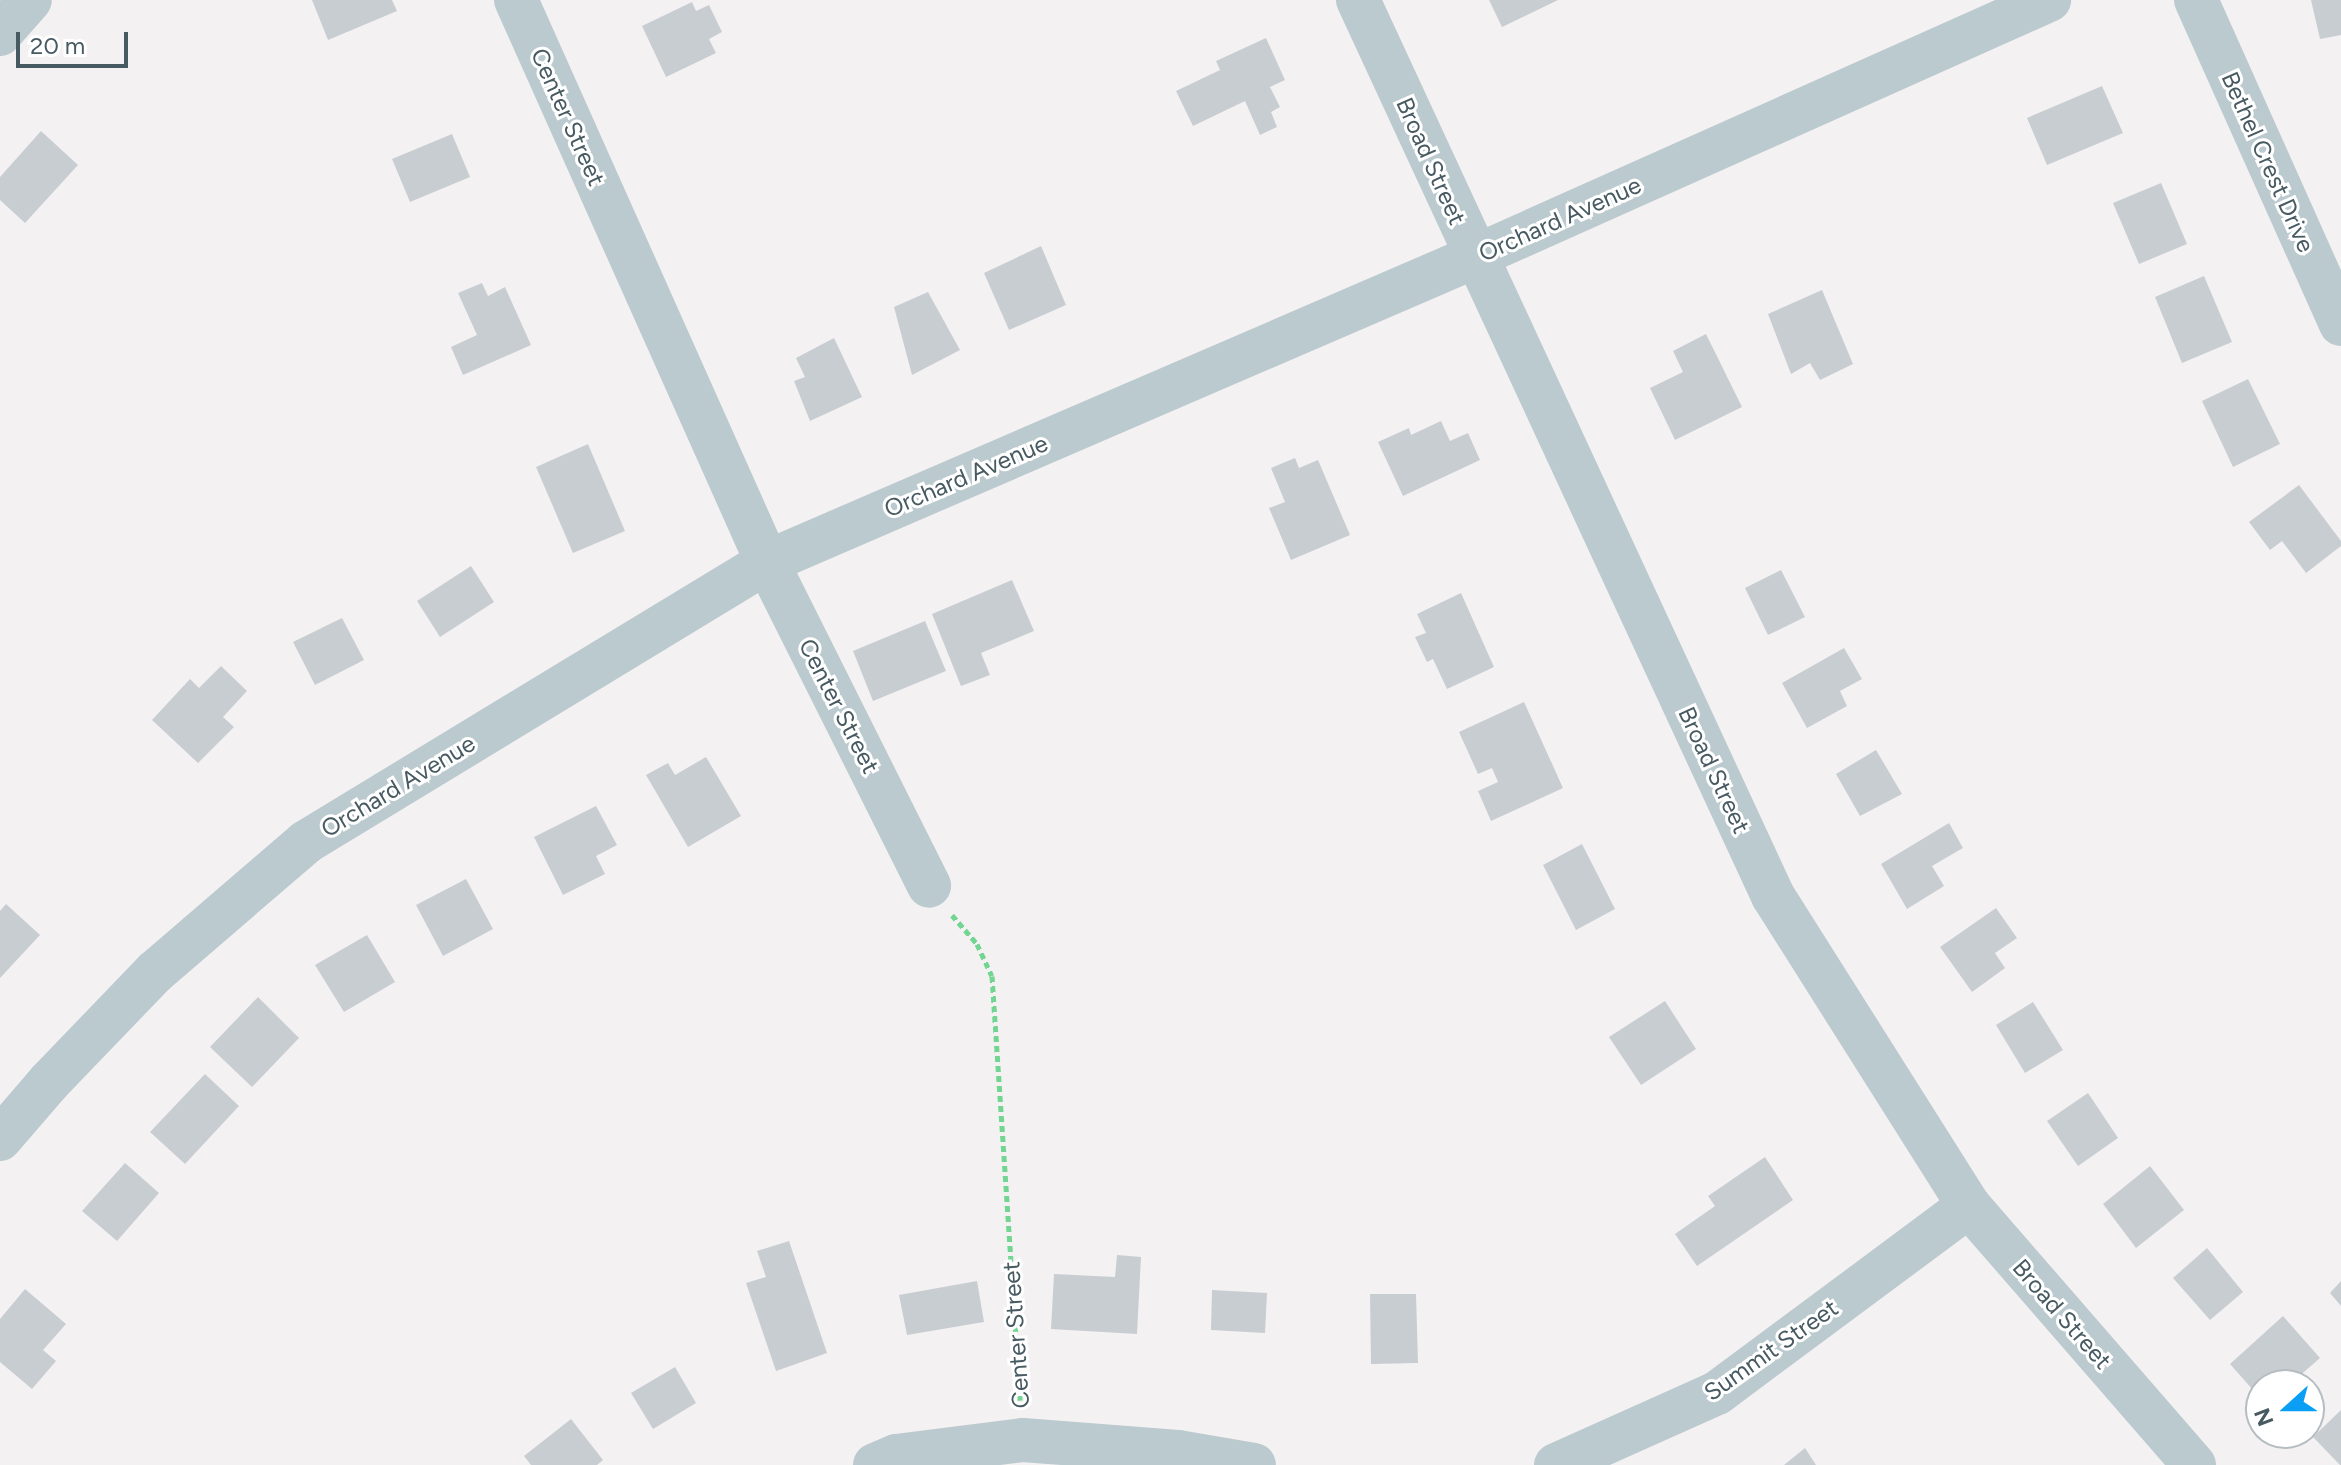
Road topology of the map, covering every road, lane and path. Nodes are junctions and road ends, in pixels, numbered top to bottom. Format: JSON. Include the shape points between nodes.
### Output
{"nodes":[{"id":1,"x":30,"y":0,"type":"edge"},
{"id":2,"x":516,"y":0,"type":"edge"},
{"id":3,"x":1358,"y":0,"type":"edge"},
{"id":4,"x":2049,"y":0,"type":"edge"},
{"id":5,"x":2196,"y":0,"type":"edge"},
{"id":6,"x":0,"y":34,"type":"edge"},
{"id":7,"x":1474,"y":257,"type":"junction"},
{"id":8,"x":2341,"y":324,"type":"edge"},
{"id":9,"x":767,"y":562,"type":"junction"},
{"id":10,"x":929,"y":886,"type":"joint"},
{"id":11,"x":0,"y":1139,"type":"edge"},
{"id":12,"x":1969,"y":1206,"type":"junction"},
{"id":13,"x":1023,"y":1440,"type":"junction"},
{"id":14,"x":875,"y":1465,"type":"edge"},
{"id":15,"x":1254,"y":1465,"type":"edge"},
{"id":16,"x":1556,"y":1465,"type":"edge"},
{"id":17,"x":2194,"y":1465,"type":"edge"}],
"edges":[{"from":1,"to":6,"type":"street"},
{"from":2,"to":9,"type":"street","name":"Center Street"},
{"from":3,"to":7,"type":"street","name":"Broad Street"},
{"from":4,"to":7,"type":"street","name":"Orchard Avenue"},
{"from":5,"to":8,"type":"street","name":"Bethel Crest Drive"},
{"from":7,"to":9,"type":"street","name":"Orchard Avenue"},
{"from":7,"to":12,"type":"street","name":"Broad Street","via":[[1773,896]]},
{"from":9,"to":10,"type":"street","name":"Center Street"},
{"from":9,"to":11,"type":"street","name":"Orchard Avenue","via":[[306,842],[155,972]]},
{"from":10,"to":13,"type":"path","name":"Center Street","via":[[977,944],[992,976]]},
{"from":12,"to":16,"type":"street","name":"Summit Street","via":[[1717,1393]]},
{"from":12,"to":17,"type":"street","name":"Broad Street"},
{"from":13,"to":14,"type":"street","via":[[896,1456]]},
{"from":13,"to":15,"type":"street","via":[[1178,1452]]}]}
